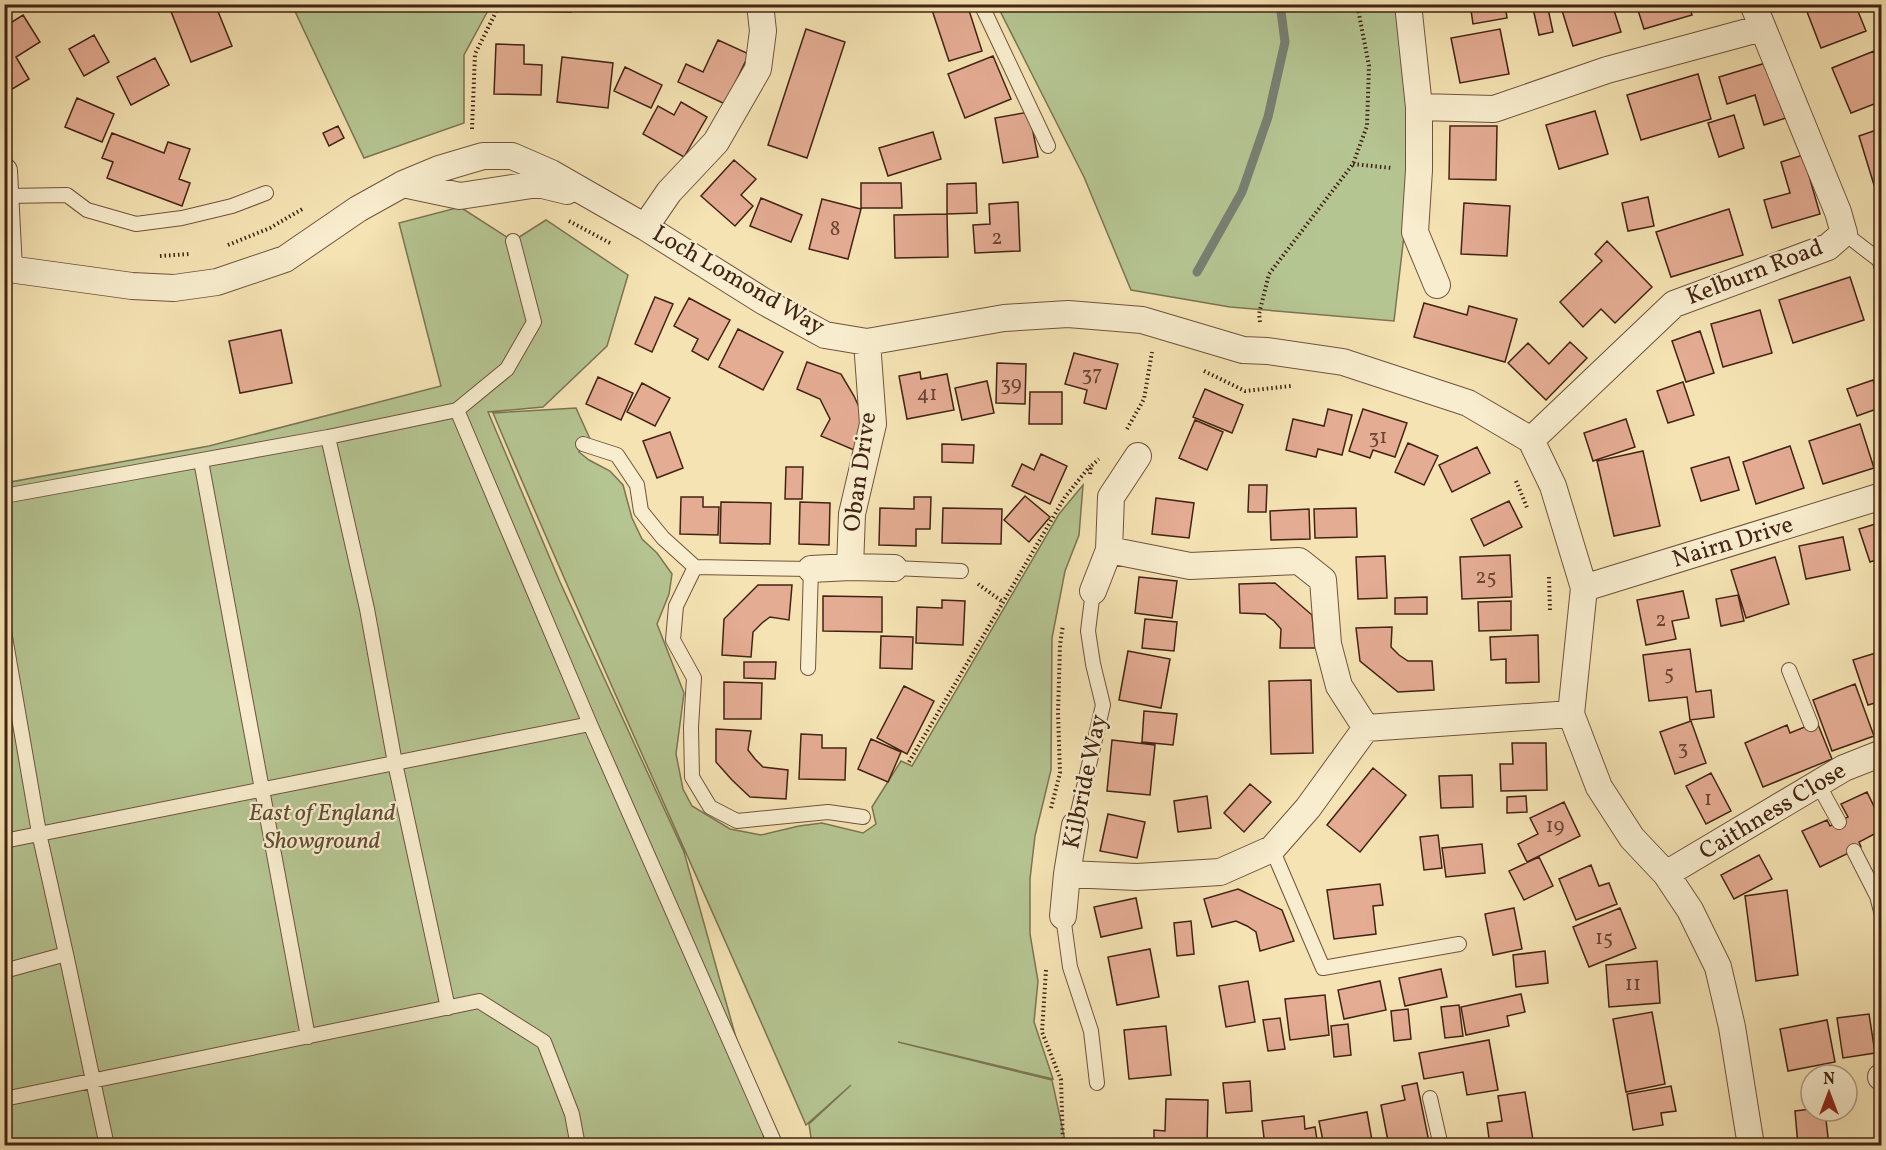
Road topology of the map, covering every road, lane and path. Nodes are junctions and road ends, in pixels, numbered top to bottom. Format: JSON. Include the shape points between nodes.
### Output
{"nodes":[{"id":1,"x":500,"y":4,"type":"edge"},
{"id":2,"x":760,"y":4,"type":"edge"},
{"id":3,"x":981,"y":4,"type":"edge"},
{"id":4,"x":1358,"y":4,"type":"edge"},
{"id":5,"x":1408,"y":4,"type":"edge"},
{"id":6,"x":1754,"y":4,"type":"edge"},
{"id":7,"x":1762,"y":28,"type":"junction"},
{"id":8,"x":1419,"y":107,"type":"junction"},
{"id":9,"x":462,"y":134,"type":"dead end"},
{"id":10,"x":1048,"y":146,"type":"dead end"},
{"id":11,"x":1353,"y":164,"type":"junction"},
{"id":12,"x":4,"y":171,"type":"edge"},
{"id":13,"x":1419,"y":171,"type":"junction"},
{"id":14,"x":402,"y":184,"type":"junction"},
{"id":15,"x":266,"y":193,"type":"dead end"},
{"id":16,"x":7,"y":196,"type":"junction"},
{"id":17,"x":589,"y":196,"type":"junction"},
{"id":18,"x":309,"y":205,"type":"dead end"},
{"id":19,"x":645,"y":227,"type":"junction"},
{"id":20,"x":1845,"y":233,"type":"junction"},
{"id":21,"x":513,"y":242,"type":"dead end"},
{"id":22,"x":218,"y":249,"type":"dead end"},
{"id":23,"x":197,"y":254,"type":"dead end"},
{"id":24,"x":155,"y":256,"type":"dead end"},
{"id":25,"x":1881,"y":268,"type":"edge"},
{"id":26,"x":7,"y":269,"type":"edge"},
{"id":27,"x":1437,"y":285,"type":"dead end"},
{"id":28,"x":1258,"y":314,"type":"dead end"},
{"id":29,"x":867,"y":342,"type":"junction"},
{"id":30,"x":457,"y":410,"type":"junction"},
{"id":31,"x":328,"y":437,"type":"junction"},
{"id":32,"x":1532,"y":440,"type":"junction"},
{"id":33,"x":583,"y":444,"type":"dead end"},
{"id":34,"x":1138,"y":456,"type":"dead end"},
{"id":35,"x":201,"y":461,"type":"junction"},
{"id":36,"x":1091,"y":466,"type":"dead end"},
{"id":37,"x":4,"y":496,"type":"edge"},
{"id":38,"x":1881,"y":496,"type":"edge"},
{"id":39,"x":1109,"y":550,"type":"junction"},
{"id":40,"x":695,"y":567,"type":"junction"},
{"id":41,"x":850,"y":567,"type":"junction"},
{"id":42,"x":894,"y":568,"type":"joint"},
{"id":43,"x":811,"y":569,"type":"junction"},
{"id":44,"x":961,"y":571,"type":"joint"},
{"id":45,"x":1584,"y":588,"type":"junction"},
{"id":46,"x":1093,"y":591,"type":"joint"},
{"id":47,"x":1003,"y":602,"type":"junction"},
{"id":48,"x":4,"y":631,"type":"edge"},
{"id":49,"x":808,"y":668,"type":"dead end"},
{"id":50,"x":1789,"y":670,"type":"dead end"},
{"id":51,"x":1571,"y":714,"type":"junction"},
{"id":52,"x":590,"y":724,"type":"junction"},
{"id":53,"x":1811,"y":724,"type":"dead end"},
{"id":54,"x":1366,"y":728,"type":"junction"},
{"id":55,"x":1881,"y":753,"type":"edge"},
{"id":56,"x":909,"y":762,"type":"dead end"},
{"id":57,"x":395,"y":763,"type":"junction"},
{"id":58,"x":1825,"y":773,"type":"junction"},
{"id":59,"x":261,"y":790,"type":"junction"},
{"id":60,"x":862,"y":817,"type":"dead end"},
{"id":61,"x":1839,"y":822,"type":"dead end"},
{"id":62,"x":1075,"y":825,"type":"joint"},
{"id":63,"x":39,"y":833,"type":"junction"},
{"id":64,"x":4,"y":841,"type":"edge"},
{"id":65,"x":1272,"y":849,"type":"junction"},
{"id":66,"x":1854,"y":850,"type":"dead end"},
{"id":67,"x":1067,"y":874,"type":"junction"},
{"id":68,"x":1666,"y":874,"type":"junction"},
{"id":69,"x":1881,"y":915,"type":"edge"},
{"id":70,"x":1063,"y":916,"type":"joint"},
{"id":71,"x":1459,"y":944,"type":"dead end"},
{"id":72,"x":66,"y":954,"type":"junction"},
{"id":73,"x":4,"y":971,"type":"edge"},
{"id":74,"x":448,"y":1008,"type":"junction"},
{"id":75,"x":308,"y":1036,"type":"junction"},
{"id":76,"x":94,"y":1081,"type":"junction"},
{"id":77,"x":1097,"y":1083,"type":"dead end"},
{"id":78,"x":1430,"y":1098,"type":"dead end"},
{"id":79,"x":4,"y":1099,"type":"edge"},
{"id":80,"x":107,"y":1146,"type":"edge"},
{"id":81,"x":578,"y":1146,"type":"edge"},
{"id":82,"x":776,"y":1146,"type":"edge"},
{"id":83,"x":1441,"y":1146,"type":"edge"},
{"id":84,"x":1751,"y":1146,"type":"edge"}],
"edges":[{"from":1,"to":9,"type":"path","via":[[475,54],[472,130]]},
{"from":2,"to":19,"type":"street","via":[[763,31],[758,69],[716,142],[669,192]]},
{"from":3,"to":10,"type":"lane"},
{"from":4,"to":11,"type":"path","via":[[1369,66],[1367,126]]},
{"from":5,"to":8,"type":"street"},
{"from":6,"to":7,"type":"street","name":"Kelburn Road"},
{"from":7,"to":8,"type":"street","via":[[1607,70],[1494,109]]},
{"from":7,"to":20,"type":"street","name":"Kelburn Road"},
{"from":8,"to":13,"type":"street"},
{"from":11,"to":13,"type":"path"},
{"from":11,"to":28,"type":"path","via":[[1269,274]]},
{"from":12,"to":16,"type":"street"},
{"from":13,"to":27,"type":"street","via":[[1415,232]]},
{"from":14,"to":17,"type":"street","via":[[460,196],[538,184]]},
{"from":14,"to":17,"type":"street","name":"Loch Lomond Way","via":[[483,156],[512,156]]},
{"from":14,"to":26,"type":"street","name":"Loch Lomond Way","via":[[285,259],[217,282],[174,288],[132,286]]},
{"from":15,"to":16,"type":"lane","via":[[182,218],[136,224],[87,210],[67,195]]},
{"from":16,"to":26,"type":"street"},
{"from":17,"to":19,"type":"street","name":"Loch Lomond Way"},
{"from":18,"to":22,"type":"path","via":[[270,228]]},
{"from":19,"to":29,"type":"street","name":"Loch Lomond Way","via":[[825,335]]},
{"from":20,"to":25,"type":"lane","via":[[1879,260]]},
{"from":20,"to":32,"type":"street","name":"Kelburn Road","via":[[1827,247],[1674,304]]},
{"from":21,"to":30,"type":"lane","via":[[534,322],[507,369]]},
{"from":23,"to":24,"type":"path"},
{"from":29,"to":32,"type":"street","name":"Loch Lomond Way","via":[[1004,318],[1068,315],[1142,320],[1242,350],[1343,362],[1468,403]]},
{"from":29,"to":41,"type":"street","name":"Oban Drive","via":[[873,424],[852,514]]},
{"from":30,"to":31,"type":"lane"},
{"from":30,"to":52,"type":"lane"},
{"from":31,"to":35,"type":"lane"},
{"from":31,"to":57,"type":"lane","via":[[367,609]]},
{"from":32,"to":45,"type":"street","via":[[1553,486]]},
{"from":33,"to":40,"type":"lane","via":[[617,455],[637,485],[640,511]]},
{"from":34,"to":39,"type":"street","name":"Kilbride Way","via":[[1111,497]]},
{"from":35,"to":37,"type":"lane"},
{"from":35,"to":59,"type":"lane"},
{"from":36,"to":47,"type":"path","via":[[1065,497]]},
{"from":38,"to":45,"type":"street","name":"Nairn Drive"},
{"from":39,"to":46,"type":"street","name":"Kilbride Way"},
{"from":39,"to":54,"type":"street","via":[[1190,566],[1299,561],[1323,580],[1328,644],[1339,686]]},
{"from":40,"to":43,"type":"lane","name":"Oban Drive"},
{"from":40,"to":60,"type":"lane","via":[[676,606],[673,640],[694,678],[692,777],[710,807],[737,820],[828,812]]},
{"from":41,"to":42,"type":"street","name":"Oban Drive"},
{"from":41,"to":43,"type":"street","name":"Oban Drive"},
{"from":42,"to":44,"type":"lane","name":"Oban Drive"},
{"from":43,"to":49,"type":"lane"},
{"from":44,"to":47,"type":"path"},
{"from":45,"to":51,"type":"street"},
{"from":46,"to":62,"type":"lane","name":"Kilbride Way","via":[[1088,631],[1102,705]]},
{"from":47,"to":56,"type":"path"},
{"from":48,"to":63,"type":"lane"},
{"from":50,"to":53,"type":"lane"},
{"from":51,"to":54,"type":"street"},
{"from":51,"to":68,"type":"street","via":[[1599,787],[1632,838]]},
{"from":52,"to":57,"type":"lane"},
{"from":52,"to":82,"type":"lane"},
{"from":54,"to":65,"type":"street","name":"Kilbride Way","via":[[1308,808]]},
{"from":55,"to":58,"type":"street","name":"Caithness Close"},
{"from":57,"to":59,"type":"lane"},
{"from":57,"to":74,"type":"lane"},
{"from":58,"to":61,"type":"lane"},
{"from":58,"to":68,"type":"street","name":"Caithness Close"},
{"from":59,"to":63,"type":"lane"},
{"from":59,"to":75,"type":"lane"},
{"from":62,"to":67,"type":"street","name":"Kilbride Way"},
{"from":63,"to":64,"type":"lane"},
{"from":63,"to":72,"type":"lane"},
{"from":65,"to":67,"type":"street","name":"Kilbride Way","via":[[1220,872],[1137,877]]},
{"from":65,"to":71,"type":"lane","via":[[1323,968]]},
{"from":66,"to":69,"type":"lane","via":[[1877,896]]},
{"from":67,"to":70,"type":"street","name":"Kilbride Way"},
{"from":68,"to":84,"type":"street","via":[[1690,910],[1718,967]]},
{"from":70,"to":77,"type":"lane","name":"Kilbride Way","via":[[1070,967],[1091,1031]]},
{"from":72,"to":73,"type":"lane"},
{"from":72,"to":76,"type":"lane"},
{"from":74,"to":75,"type":"lane"},
{"from":74,"to":81,"type":"lane","via":[[479,1001],[544,1042],[572,1114]]},
{"from":75,"to":76,"type":"lane"},
{"from":76,"to":79,"type":"lane"},
{"from":76,"to":80,"type":"lane"},
{"from":78,"to":83,"type":"lane"}]}
